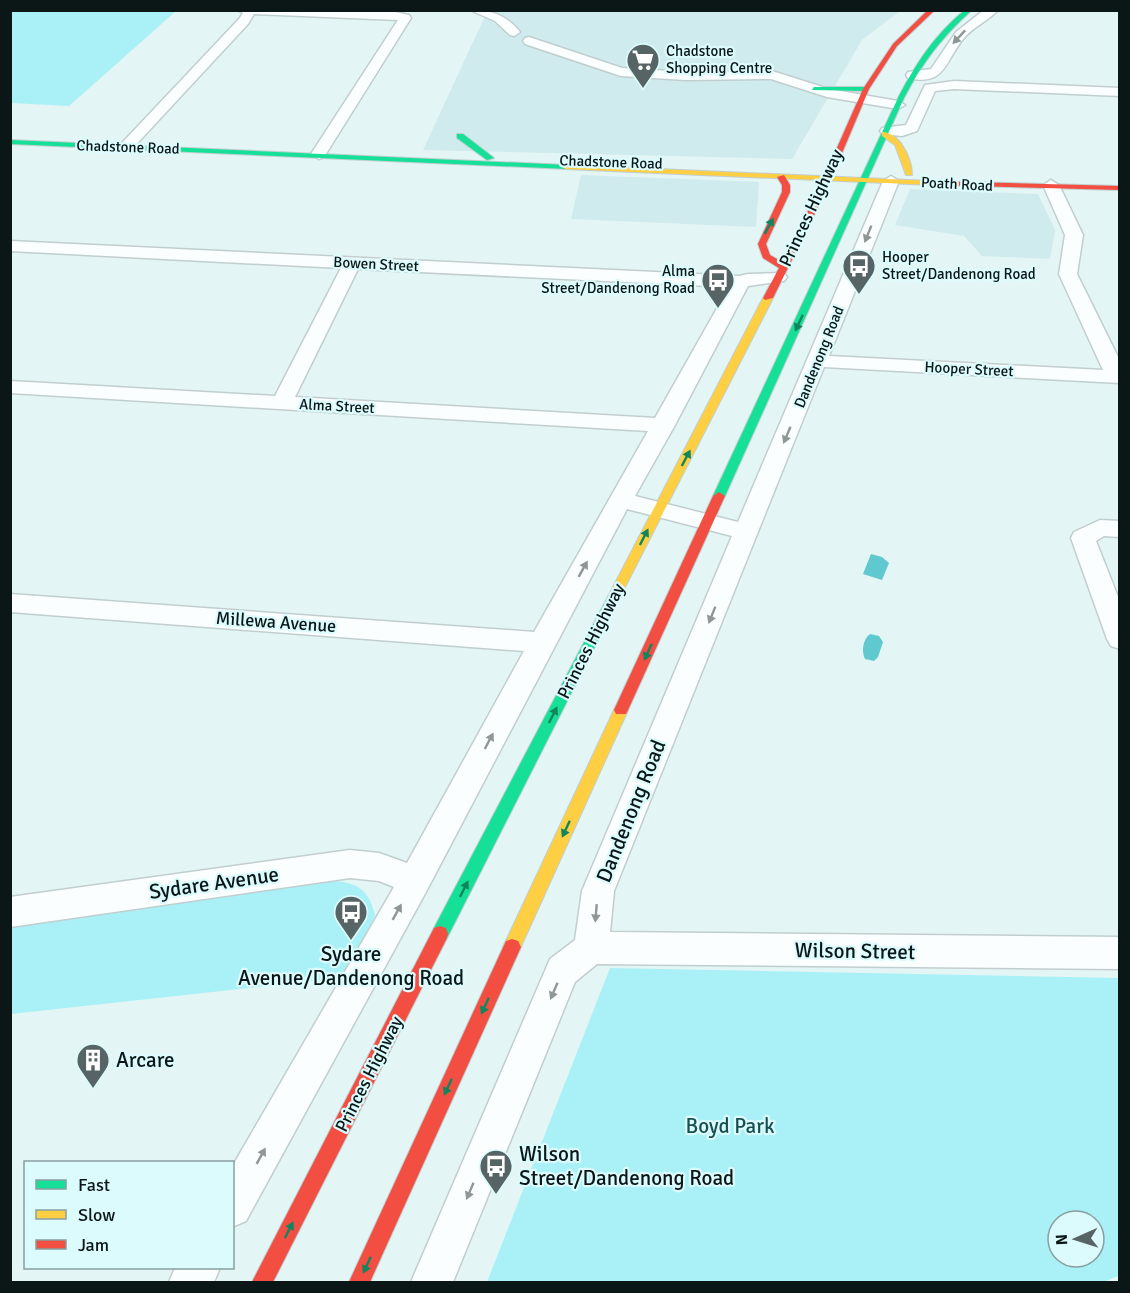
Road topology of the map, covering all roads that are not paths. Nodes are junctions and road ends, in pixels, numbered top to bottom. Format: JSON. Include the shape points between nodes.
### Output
{"nodes":[{"id":1,"x":476,"y":10,"type":"edge"},
{"id":2,"x":502,"y":10,"type":"edge"},
{"id":3,"x":932,"y":10,"type":"edge"},
{"id":4,"x":969,"y":10,"type":"edge"},
{"id":5,"x":992,"y":10,"type":"edge"},
{"id":6,"x":250,"y":13,"type":"edge"},
{"id":7,"x":525,"y":31,"type":"junction"},
{"id":8,"x":936,"y":72,"type":"junction"},
{"id":9,"x":658,"y":75,"type":"junction"},
{"id":10,"x":719,"y":77,"type":"junction"},
{"id":11,"x":911,"y":78,"type":"junction"},
{"id":12,"x":954,"y":85,"type":"junction"},
{"id":13,"x":930,"y":88,"type":"junction"},
{"id":14,"x":1119,"y":92,"type":"edge"},
{"id":15,"x":862,"y":98,"type":"junction"},
{"id":16,"x":897,"y":107,"type":"junction"},
{"id":17,"x":832,"y":109,"type":"junction"},
{"id":18,"x":850,"y":125,"type":"junction"},
{"id":19,"x":886,"y":133,"type":"junction"},
{"id":20,"x":460,"y":136,"type":"dead end"},
{"id":21,"x":10,"y":142,"type":"edge"},
{"id":22,"x":126,"y":147,"type":"junction"},
{"id":23,"x":319,"y":154,"type":"junction"},
{"id":24,"x":353,"y":156,"type":"junction"},
{"id":25,"x":490,"y":158,"type":"junction"},
{"id":26,"x":816,"y":159,"type":"dead end"},
{"id":27,"x":792,"y":163,"type":"dead end"},
{"id":28,"x":763,"y":167,"type":"junction"},
{"id":29,"x":830,"y":169,"type":"junction"},
{"id":30,"x":866,"y":175,"type":"junction"},
{"id":31,"x":781,"y":177,"type":"junction"},
{"id":32,"x":900,"y":177,"type":"junction"},
{"id":33,"x":1050,"y":185,"type":"junction"},
{"id":34,"x":1119,"y":188,"type":"edge"},
{"id":35,"x":10,"y":246,"type":"edge"},
{"id":36,"x":352,"y":263,"type":"junction"},
{"id":37,"x":781,"y":272,"type":"junction"},
{"id":38,"x":741,"y":282,"type":"junction"},
{"id":39,"x":818,"y":362,"type":"junction"},
{"id":40,"x":1118,"y":377,"type":"edge"},
{"id":41,"x":10,"y":387,"type":"edge"},
{"id":42,"x":282,"y":403,"type":"junction"},
{"id":43,"x":664,"y":425,"type":"junction"},
{"id":44,"x":622,"y":500,"type":"junction"},
{"id":45,"x":659,"y":509,"type":"junction"},
{"id":46,"x":708,"y":522,"type":"junction"},
{"id":47,"x":1110,"y":529,"type":"edge"},
{"id":48,"x":746,"y":532,"type":"junction"},
{"id":49,"x":10,"y":603,"type":"edge"},
{"id":50,"x":1119,"y":639,"type":"edge"},
{"id":51,"x":542,"y":642,"type":"junction"},
{"id":52,"x":415,"y":880,"type":"junction"},
{"id":53,"x":10,"y":912,"type":"edge"},
{"id":54,"x":591,"y":948,"type":"junction"},
{"id":55,"x":1119,"y":953,"type":"edge"},
{"id":56,"x":234,"y":1203,"type":"edge"},
{"id":57,"x":198,"y":1269,"type":"edge"},
{"id":58,"x":190,"y":1282,"type":"edge"},
{"id":59,"x":262,"y":1282,"type":"edge"},
{"id":60,"x":359,"y":1282,"type":"edge"},
{"id":61,"x":432,"y":1282,"type":"edge"}],
"edges":[{"from":1,"to":7,"type":"street"},
{"from":2,"to":7,"type":"street"},
{"from":3,"to":15,"type":"main road","name":"Princes Highway","via":[[895,45]]},
{"from":4,"to":11,"type":"main road","via":[[930,46]]},
{"from":5,"to":8,"type":"street","one_way":true,"via":[[960,35]]},
{"from":6,"to":22,"type":"street"},
{"from":6,"to":23,"type":"street","via":[[404,18]]},
{"from":7,"to":9,"type":"street","via":[[603,62]]},
{"from":7,"to":9,"type":"street","via":[[613,71]]},
{"from":8,"to":11,"type":"street"},
{"from":8,"to":12,"type":"street","via":[[941,80]]},
{"from":9,"to":10,"type":"street"},
{"from":10,"to":15,"type":"street","via":[[772,75],[814,89]]},
{"from":10,"to":17,"type":"street","via":[[758,81]]},
{"from":11,"to":13,"type":"street"},
{"from":11,"to":16,"type":"main road"},
{"from":12,"to":13,"type":"street"},
{"from":12,"to":14,"type":"street"},
{"from":13,"to":19,"type":"street","via":[[912,128]]},
{"from":15,"to":16,"type":"street"},
{"from":15,"to":17,"type":"street"},
{"from":15,"to":18,"type":"main road","name":"Princes Highway"},
{"from":16,"to":19,"type":"main road"},
{"from":17,"to":18,"type":"main road"},
{"from":18,"to":29,"type":"main road","name":"Princes Highway"},
{"from":19,"to":30,"type":"main road","name":"Princes Highway"},
{"from":19,"to":32,"type":"main road","via":[[898,144]]},
{"from":20,"to":25,"type":"main road"},
{"from":21,"to":22,"type":"main road","name":"Chadstone Road"},
{"from":22,"to":23,"type":"main road","name":"Chadstone Road"},
{"from":23,"to":24,"type":"main road","name":"Chadstone Road"},
{"from":24,"to":25,"type":"main road","name":"Chadstone Road"},
{"from":24,"to":31,"type":"main road","name":"Chadstone Road"},
{"from":25,"to":28,"type":"main road","name":"Chadstone Road"},
{"from":26,"to":29,"type":"main road"},
{"from":27,"to":28,"type":"main road"},
{"from":28,"to":29,"type":"main road","name":"Chadstone Road"},
{"from":29,"to":30,"type":"main road","name":"Chadstone Road"},
{"from":29,"to":31,"type":"main road","name":"Chadstone Road"},
{"from":29,"to":37,"type":"main road","name":"Princes Highway"},
{"from":30,"to":32,"type":"main road"},
{"from":30,"to":32,"type":"main road","name":"Poath Road"},
{"from":30,"to":46,"type":"main road","name":"Princes Highway","one_way":true},
{"from":37,"to":31,"type":"main road","one_way":true,"via":[[761,246],[786,192]]},
{"from":32,"to":33,"type":"main road","name":"Poath Road"},
{"from":32,"to":33,"type":"main road","name":"Poath Road","via":[[1030,180]]},
{"from":32,"to":39,"type":"street","name":"Dandenong Road","one_way":true},
{"from":33,"to":34,"type":"main road","name":"Poath Road"},
{"from":33,"to":40,"type":"street","via":[[1074,235],[1068,274]]},
{"from":35,"to":36,"type":"street","name":"Bowen Street"},
{"from":36,"to":38,"type":"street","name":"Bowen Street"},
{"from":36,"to":42,"type":"street"},
{"from":37,"to":38,"type":"street"},
{"from":45,"to":37,"type":"main road","name":"Princes Highway","one_way":true},
{"from":38,"to":43,"type":"street"},
{"from":39,"to":40,"type":"street","name":"Hooper Street"},
{"from":39,"to":48,"type":"street","name":"Dandenong Road","one_way":true},
{"from":41,"to":42,"type":"street","name":"Alma Street"},
{"from":42,"to":43,"type":"street","name":"Alma Street"},
{"from":43,"to":44,"type":"street"},
{"from":44,"to":45,"type":"street"},
{"from":51,"to":44,"type":"street","one_way":true},
{"from":45,"to":46,"type":"street"},
{"from":59,"to":45,"type":"main road","name":"Princes Highway","one_way":true},
{"from":46,"to":48,"type":"street"},
{"from":46,"to":60,"type":"main road","name":"Princes Highway","one_way":true},
{"from":47,"to":50,"type":"street","via":[[1083,538]]},
{"from":48,"to":54,"type":"street","name":"Dandenong Road","one_way":true,"via":[[598,891]]},
{"from":49,"to":51,"type":"street","name":"Millewa Avenue"},
{"from":52,"to":51,"type":"street","one_way":true},
{"from":52,"to":53,"type":"street","name":"Sydare Avenue","via":[[379,867],[350,864]]},
{"from":56,"to":52,"type":"street","one_way":true},
{"from":54,"to":55,"type":"street","name":"Wilson Street"},
{"from":54,"to":61,"type":"street","one_way":true,"via":[[562,971]]},
{"from":57,"to":58,"type":"street"}]}
